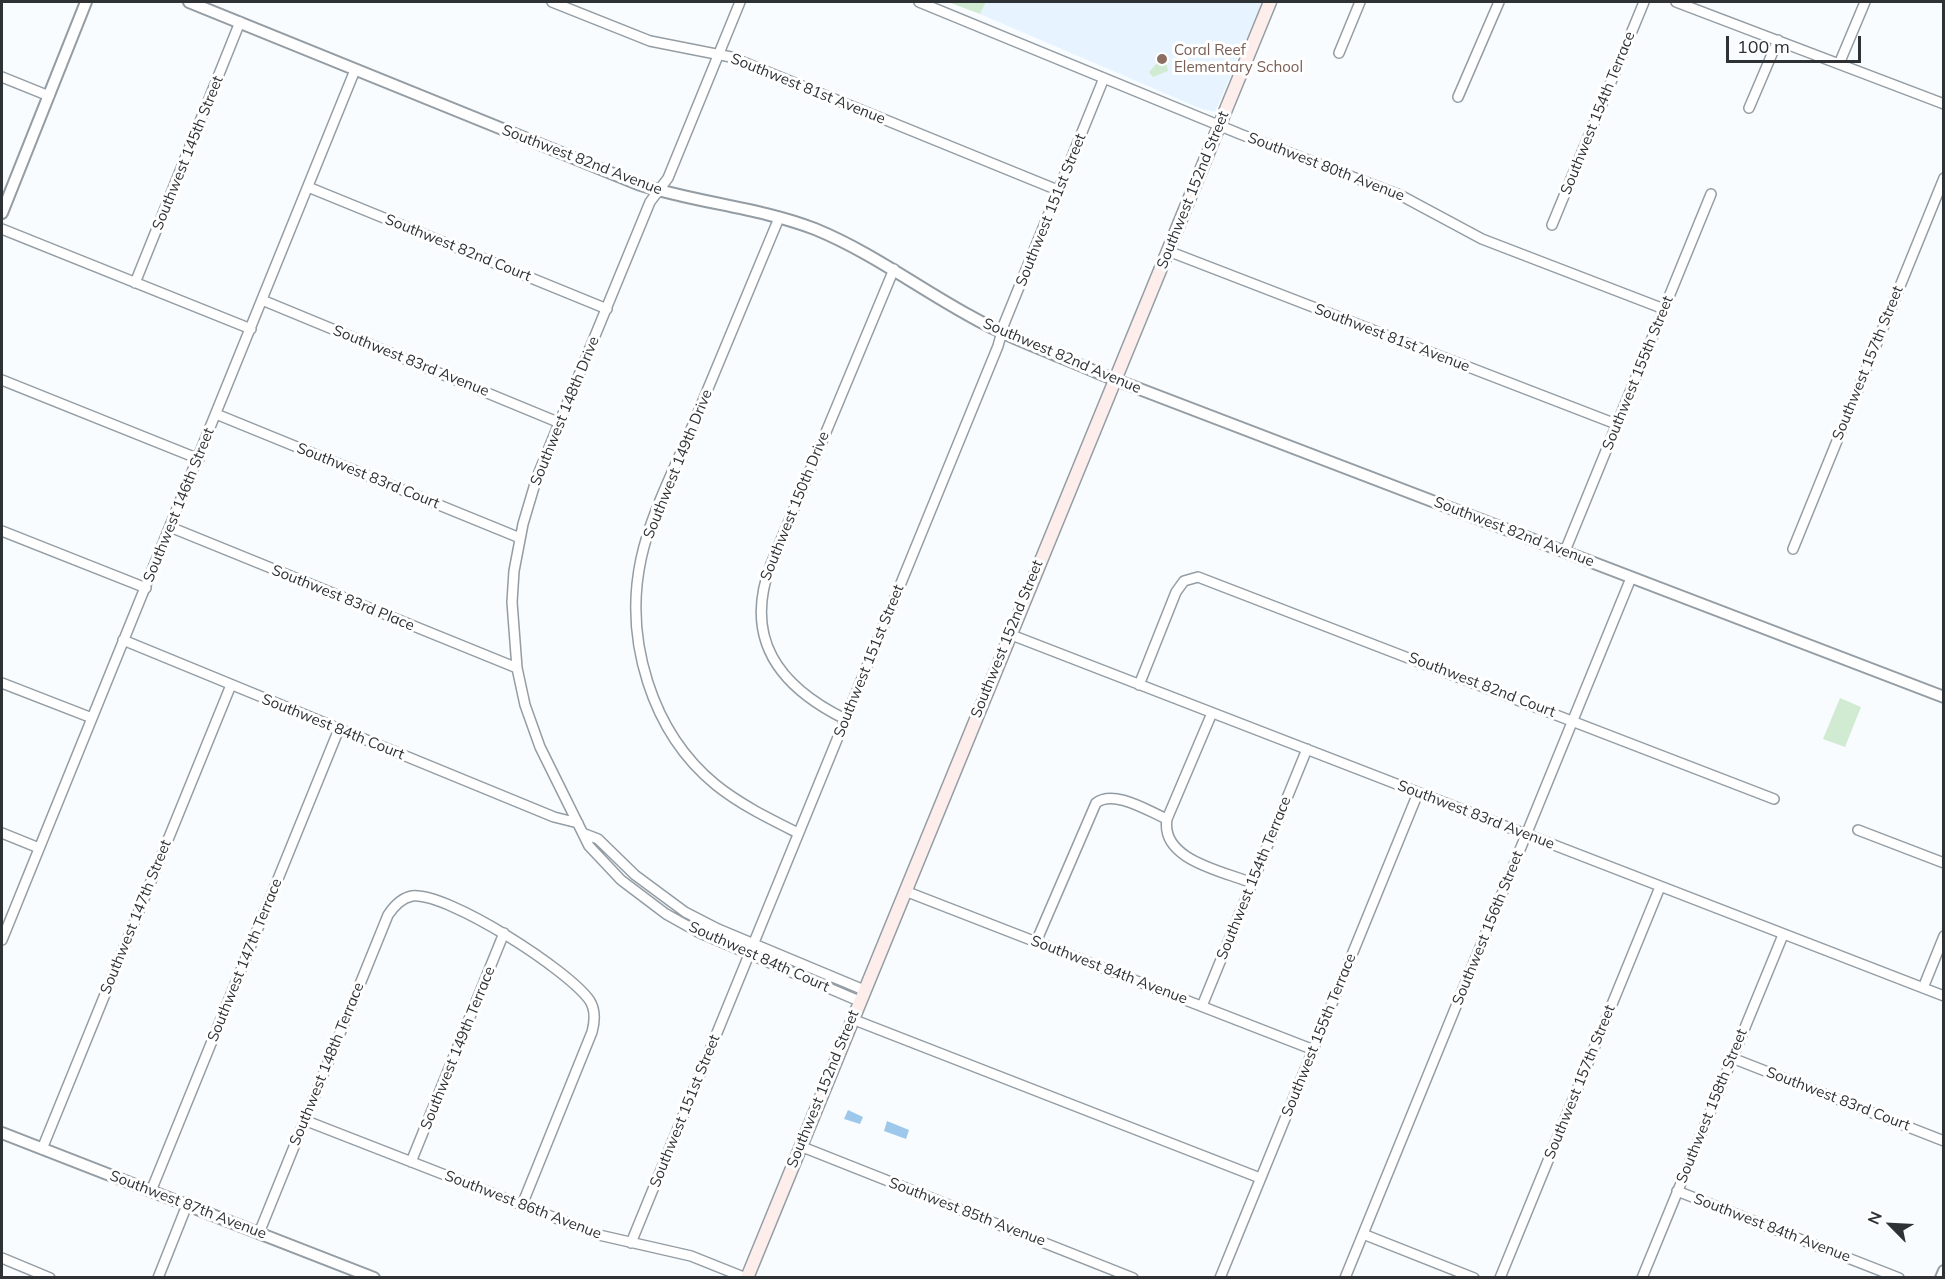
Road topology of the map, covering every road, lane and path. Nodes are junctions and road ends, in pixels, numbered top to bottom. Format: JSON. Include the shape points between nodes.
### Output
{"nodes":[{"id":1,"x":86,"y":2,"type":"edge"},
{"id":2,"x":189,"y":2,"type":"edge"},
{"id":3,"x":552,"y":2,"type":"edge"},
{"id":4,"x":740,"y":2,"type":"edge"},
{"id":5,"x":919,"y":2,"type":"edge"},
{"id":6,"x":1270,"y":2,"type":"edge"},
{"id":7,"x":1360,"y":2,"type":"edge"},
{"id":8,"x":1499,"y":2,"type":"edge"},
{"id":9,"x":1644,"y":2,"type":"edge"},
{"id":10,"x":1676,"y":2,"type":"edge"},
{"id":11,"x":1865,"y":2,"type":"edge"},
{"id":12,"x":240,"y":22,"type":"junction"},
{"id":13,"x":1778,"y":40,"type":"junction"},
{"id":14,"x":1339,"y":53,"type":"dead end"},
{"id":15,"x":719,"y":54,"type":"junction"},
{"id":16,"x":1839,"y":64,"type":"junction"},
{"id":17,"x":355,"y":70,"type":"junction"},
{"id":18,"x":2,"y":77,"type":"edge"},
{"id":19,"x":1104,"y":78,"type":"junction"},
{"id":20,"x":49,"y":96,"type":"junction"},
{"id":21,"x":1458,"y":97,"type":"dead end"},
{"id":22,"x":1944,"y":104,"type":"edge"},
{"id":23,"x":1749,"y":108,"type":"dead end"},
{"id":24,"x":1219,"y":124,"type":"junction"},
{"id":25,"x":1944,"y":178,"type":"edge"},
{"id":26,"x":308,"y":187,"type":"junction"},
{"id":27,"x":659,"y":191,"type":"junction"},
{"id":28,"x":1060,"y":191,"type":"junction"},
{"id":29,"x":1712,"y":195,"type":"dead end"},
{"id":30,"x":2,"y":213,"type":"edge"},
{"id":31,"x":779,"y":218,"type":"junction"},
{"id":32,"x":1552,"y":225,"type":"dead end"},
{"id":33,"x":2,"y":229,"type":"edge"},
{"id":34,"x":1168,"y":251,"type":"junction"},
{"id":35,"x":894,"y":269,"type":"junction"},
{"id":36,"x":135,"y":283,"type":"junction"},
{"id":37,"x":262,"y":300,"type":"junction"},
{"id":38,"x":607,"y":309,"type":"junction"},
{"id":39,"x":1664,"y":309,"type":"junction"},
{"id":40,"x":251,"y":329,"type":"junction"},
{"id":41,"x":1001,"y":332,"type":"junction"},
{"id":42,"x":1115,"y":380,"type":"junction"},
{"id":43,"x":2,"y":381,"type":"edge"},
{"id":44,"x":216,"y":414,"type":"junction"},
{"id":45,"x":560,"y":423,"type":"junction"},
{"id":46,"x":1616,"y":424,"type":"junction"},
{"id":47,"x":199,"y":459,"type":"junction"},
{"id":48,"x":170,"y":527,"type":"junction"},
{"id":49,"x":2,"y":531,"type":"edge"},
{"id":50,"x":520,"y":538,"type":"junction"},
{"id":51,"x":1792,"y":549,"type":"dead end"},
{"id":52,"x":1565,"y":551,"type":"junction"},
{"id":53,"x":1631,"y":578,"type":"junction"},
{"id":54,"x":146,"y":588,"type":"junction"},
{"id":55,"x":1009,"y":634,"type":"junction"},
{"id":56,"x":123,"y":640,"type":"junction"},
{"id":57,"x":517,"y":668,"type":"junction"},
{"id":58,"x":2,"y":682,"type":"edge"},
{"id":59,"x":231,"y":685,"type":"junction"},
{"id":60,"x":1139,"y":685,"type":"junction"},
{"id":61,"x":1944,"y":697,"type":"edge"},
{"id":62,"x":1212,"y":713,"type":"junction"},
{"id":63,"x":92,"y":718,"type":"junction"},
{"id":64,"x":845,"y":719,"type":"junction"},
{"id":65,"x":1573,"y":720,"type":"junction"},
{"id":66,"x":339,"y":729,"type":"junction"},
{"id":67,"x":1307,"y":749,"type":"junction"},
{"id":68,"x":1418,"y":793,"type":"junction"},
{"id":69,"x":1774,"y":798,"type":"dead end"},
{"id":70,"x":1167,"y":819,"type":"junction"},
{"id":71,"x":578,"y":823,"type":"junction"},
{"id":72,"x":1858,"y":830,"type":"dead end"},
{"id":73,"x":2,"y":833,"type":"edge"},
{"id":74,"x":798,"y":833,"type":"junction"},
{"id":75,"x":585,"y":834,"type":"junction"},
{"id":76,"x":1526,"y":834,"type":"junction"},
{"id":77,"x":39,"y":848,"type":"junction"},
{"id":78,"x":1944,"y":863,"type":"edge"},
{"id":79,"x":1252,"y":883,"type":"junction"},
{"id":80,"x":1660,"y":887,"type":"junction"},
{"id":81,"x":905,"y":891,"type":"junction"},
{"id":82,"x":504,"y":933,"type":"junction"},
{"id":83,"x":1783,"y":935,"type":"junction"},
{"id":84,"x":1944,"y":936,"type":"edge"},
{"id":85,"x":2,"y":940,"type":"edge"},
{"id":86,"x":1036,"y":942,"type":"junction"},
{"id":87,"x":753,"y":943,"type":"junction"},
{"id":88,"x":748,"y":956,"type":"junction"},
{"id":89,"x":1923,"y":988,"type":"junction"},
{"id":90,"x":862,"y":995,"type":"junction"},
{"id":91,"x":1944,"y":996,"type":"edge"},
{"id":92,"x":1202,"y":1006,"type":"junction"},
{"id":93,"x":852,"y":1019,"type":"junction"},
{"id":94,"x":1314,"y":1050,"type":"junction"},
{"id":95,"x":1732,"y":1058,"type":"junction"},
{"id":96,"x":304,"y":1120,"type":"junction"},
{"id":97,"x":2,"y":1133,"type":"edge"},
{"id":98,"x":1944,"y":1141,"type":"edge"},
{"id":99,"x":800,"y":1146,"type":"junction"},
{"id":100,"x":42,"y":1149,"type":"junction"},
{"id":101,"x":411,"y":1162,"type":"junction"},
{"id":102,"x":1260,"y":1178,"type":"junction"},
{"id":103,"x":151,"y":1191,"type":"junction"},
{"id":104,"x":1677,"y":1191,"type":"junction"},
{"id":105,"x":187,"y":1205,"type":"junction"},
{"id":106,"x":522,"y":1205,"type":"junction"},
{"id":107,"x":259,"y":1233,"type":"junction"},
{"id":108,"x":1363,"y":1234,"type":"junction"},
{"id":109,"x":631,"y":1243,"type":"junction"},
{"id":110,"x":2,"y":1258,"type":"edge"},
{"id":111,"x":1944,"y":1271,"type":"edge"},
{"id":112,"x":50,"y":1278,"type":"edge"},
{"id":113,"x":158,"y":1278,"type":"edge"},
{"id":114,"x":374,"y":1278,"type":"edge"},
{"id":115,"x":746,"y":1278,"type":"edge"},
{"id":116,"x":1133,"y":1278,"type":"edge"},
{"id":117,"x":1220,"y":1278,"type":"edge"},
{"id":118,"x":1345,"y":1278,"type":"edge"},
{"id":119,"x":1474,"y":1278,"type":"edge"},
{"id":120,"x":1500,"y":1278,"type":"edge"},
{"id":121,"x":1642,"y":1278,"type":"edge"},
{"id":122,"x":1899,"y":1278,"type":"edge"},
{"id":123,"x":1941,"y":1278,"type":"edge"}],
"edges":[{"from":1,"to":20,"type":"street"},
{"from":2,"to":12,"type":"street","name":"Southwest 82nd Avenue"},
{"from":3,"to":15,"type":"street","name":"Southwest 81st Avenue","via":[[650,41]]},
{"from":4,"to":15,"type":"street","name":"Southwest 148th Drive"},
{"from":5,"to":19,"type":"street","name":"Southwest 80th Avenue"},
{"from":6,"to":24,"type":"main road","name":"Southwest 152nd Street"},
{"from":7,"to":14,"type":"street"},
{"from":8,"to":21,"type":"street"},
{"from":9,"to":32,"type":"street","name":"Southwest 154th Terrace"},
{"from":10,"to":13,"type":"street"},
{"from":11,"to":16,"type":"street"},
{"from":12,"to":17,"type":"street","name":"Southwest 82nd Avenue"},
{"from":12,"to":36,"type":"street","name":"Southwest 145th Street"},
{"from":13,"to":16,"type":"street"},
{"from":13,"to":23,"type":"street"},
{"from":15,"to":27,"type":"street","name":"Southwest 148th Drive","via":[[668,178]]},
{"from":15,"to":28,"type":"street","name":"Southwest 81st Avenue"},
{"from":16,"to":22,"type":"street"},
{"from":17,"to":26,"type":"street","name":"Southwest 146th Street"},
{"from":17,"to":27,"type":"street","name":"Southwest 82nd Avenue"},
{"from":18,"to":20,"type":"street"},
{"from":19,"to":24,"type":"street","name":"Southwest 80th Avenue"},
{"from":19,"to":28,"type":"street","name":"Southwest 151st Street"},
{"from":20,"to":30,"type":"street"},
{"from":24,"to":34,"type":"main road","name":"Southwest 152nd Street"},
{"from":24,"to":39,"type":"street","name":"Southwest 80th Avenue","via":[[1400,195],[1482,238]]},
{"from":25,"to":51,"type":"street","name":"Southwest 157th Street"},
{"from":26,"to":37,"type":"street","name":"Southwest 146th Street"},
{"from":26,"to":38,"type":"street","name":"Southwest 82nd Court"},
{"from":27,"to":31,"type":"street","name":"Southwest 82nd Avenue"},
{"from":27,"to":38,"type":"street","name":"Southwest 148th Drive"},
{"from":28,"to":41,"type":"street","name":"Southwest 151st Street"},
{"from":29,"to":39,"type":"street","name":"Southwest 155th Street"},
{"from":31,"to":35,"type":"street","name":"Southwest 82nd Avenue","via":[[841,240]]},
{"from":31,"to":74,"type":"street","name":"Southwest 149th Drive","via":[[654,519],[639,575],[636,617],[646,676],[662,716],[687,754],[715,784]]},
{"from":33,"to":36,"type":"street"},
{"from":34,"to":42,"type":"main road","name":"Southwest 152nd Street"},
{"from":34,"to":46,"type":"street","name":"Southwest 81st Avenue"},
{"from":35,"to":41,"type":"street","name":"Southwest 82nd Avenue"},
{"from":35,"to":64,"type":"street","name":"Southwest 150th Drive","via":[[771,564],[760,603],[765,643],[781,672],[803,695]]},
{"from":36,"to":40,"type":"street"},
{"from":37,"to":40,"type":"street","name":"Southwest 146th Street"},
{"from":37,"to":45,"type":"street","name":"Southwest 83rd Avenue"},
{"from":38,"to":45,"type":"street","name":"Southwest 148th Drive"},
{"from":39,"to":46,"type":"street","name":"Southwest 155th Street"},
{"from":40,"to":44,"type":"street","name":"Southwest 146th Street"},
{"from":41,"to":42,"type":"street","name":"Southwest 82nd Avenue"},
{"from":41,"to":64,"type":"street","name":"Southwest 151st Street"},
{"from":42,"to":52,"type":"street","name":"Southwest 82nd Avenue"},
{"from":42,"to":55,"type":"main road","name":"Southwest 152nd Street"},
{"from":43,"to":47,"type":"street"},
{"from":44,"to":47,"type":"street","name":"Southwest 146th Street"},
{"from":44,"to":50,"type":"street","name":"Southwest 83rd Court"},
{"from":45,"to":50,"type":"street","name":"Southwest 148th Drive","via":[[532,492]]},
{"from":46,"to":52,"type":"street","name":"Southwest 155th Street"},
{"from":47,"to":48,"type":"street","name":"Southwest 146th Street"},
{"from":48,"to":54,"type":"street","name":"Southwest 146th Street"},
{"from":48,"to":57,"type":"street","name":"Southwest 83rd Place"},
{"from":49,"to":54,"type":"street"},
{"from":50,"to":57,"type":"street","name":"Southwest 148th Drive","via":[[512,602]]},
{"from":52,"to":53,"type":"street","name":"Southwest 82nd Avenue"},
{"from":53,"to":61,"type":"street","name":"Southwest 82nd Avenue"},
{"from":53,"to":65,"type":"street","name":"Southwest 156th Street"},
{"from":54,"to":56,"type":"street","name":"Southwest 146th Street"},
{"from":55,"to":60,"type":"street","name":"Southwest 83rd Avenue"},
{"from":55,"to":81,"type":"main road","name":"Southwest 152nd Street"},
{"from":56,"to":59,"type":"street","name":"Southwest 84th Court"},
{"from":56,"to":63,"type":"street","name":"Southwest 146th Street"},
{"from":57,"to":71,"type":"street","name":"Southwest 148th Drive","via":[[537,739]]},
{"from":58,"to":63,"type":"street"},
{"from":59,"to":66,"type":"street","name":"Southwest 84th Court"},
{"from":59,"to":100,"type":"street","name":"Southwest 147th Street"},
{"from":60,"to":62,"type":"street","name":"Southwest 83rd Avenue"},
{"from":60,"to":65,"type":"street","name":"Southwest 82nd Court","via":[[1176,592],[1189,578],[1210,580]]},
{"from":62,"to":67,"type":"street","name":"Southwest 83rd Avenue"},
{"from":62,"to":70,"type":"street"},
{"from":63,"to":77,"type":"street","name":"Southwest 146th Street"},
{"from":64,"to":74,"type":"street","name":"Southwest 151st Street"},
{"from":65,"to":69,"type":"street","name":"Southwest 82nd Court"},
{"from":65,"to":76,"type":"street","name":"Southwest 156th Street"},
{"from":66,"to":71,"type":"street","name":"Southwest 84th Court","via":[[554,817]]},
{"from":66,"to":103,"type":"street","name":"Southwest 147th Terrace"},
{"from":67,"to":68,"type":"street","name":"Southwest 83rd Avenue"},
{"from":67,"to":79,"type":"street","name":"Southwest 154th Terrace"},
{"from":68,"to":76,"type":"street","name":"Southwest 83rd Avenue"},
{"from":68,"to":94,"type":"street","name":"Southwest 155th Terrace"},
{"from":70,"to":79,"type":"street","via":[[1166,835],[1179,853]]},
{"from":70,"to":86,"type":"street","via":[[1120,799],[1100,800],[1089,813]]},
{"from":71,"to":75,"type":"street","name":"Southwest 148th Drive"},
{"from":72,"to":78,"type":"street"},
{"from":73,"to":77,"type":"street"},
{"from":74,"to":87,"type":"street","name":"Southwest 151st Street"},
{"from":75,"to":87,"type":"street","name":"Southwest 84th Court","via":[[598,839],[635,875],[684,912]]},
{"from":75,"to":88,"type":"street","name":"Southwest 84th Court","via":[[597,856],[651,904]]},
{"from":76,"to":80,"type":"street","name":"Southwest 83rd Avenue"},
{"from":76,"to":108,"type":"street","name":"Southwest 156th Street"},
{"from":77,"to":85,"type":"street","name":"Southwest 146th Street"},
{"from":79,"to":92,"type":"street","name":"Southwest 154th Terrace"},
{"from":80,"to":83,"type":"street","name":"Southwest 83rd Avenue"},
{"from":80,"to":120,"type":"street","name":"Southwest 157th Street"},
{"from":81,"to":86,"type":"street","name":"Southwest 84th Avenue"},
{"from":81,"to":90,"type":"main road","name":"Southwest 152nd Street"},
{"from":82,"to":96,"type":"street","name":"Southwest 148th Terrace","via":[[427,898],[414,896],[392,909]]},
{"from":82,"to":101,"type":"street","name":"Southwest 149th Terrace"},
{"from":82,"to":106,"type":"street","via":[[574,986],[591,1004],[595,1018]]},
{"from":83,"to":89,"type":"street","name":"Southwest 83rd Avenue"},
{"from":83,"to":95,"type":"street","name":"Southwest 158th Street"},
{"from":84,"to":89,"type":"street"},
{"from":86,"to":92,"type":"street","name":"Southwest 84th Avenue"},
{"from":87,"to":88,"type":"street","name":"Southwest 151st Street"},
{"from":87,"to":90,"type":"street","name":"Southwest 84th Court"},
{"from":88,"to":90,"type":"street","name":"Southwest 84th Court"},
{"from":88,"to":109,"type":"street","name":"Southwest 151st Street"},
{"from":89,"to":91,"type":"street","name":"Southwest 83rd Avenue"},
{"from":90,"to":93,"type":"main road","name":"Southwest 152nd Street"},
{"from":92,"to":94,"type":"street","name":"Southwest 84th Avenue"},
{"from":93,"to":99,"type":"main road","name":"Southwest 152nd Street"},
{"from":93,"to":102,"type":"street"},
{"from":94,"to":102,"type":"street","name":"Southwest 155th Terrace"},
{"from":95,"to":98,"type":"street","name":"Southwest 83rd Court"},
{"from":95,"to":104,"type":"street","name":"Southwest 158th Street"},
{"from":96,"to":101,"type":"street","name":"Southwest 86th Avenue"},
{"from":96,"to":107,"type":"street","name":"Southwest 148th Terrace"},
{"from":97,"to":100,"type":"street","name":"Southwest 87th Avenue"},
{"from":99,"to":115,"type":"main road","name":"Southwest 152nd Street"},
{"from":99,"to":116,"type":"street","name":"Southwest 85th Avenue"},
{"from":100,"to":103,"type":"street","name":"Southwest 87th Avenue"},
{"from":101,"to":106,"type":"street","name":"Southwest 86th Avenue"},
{"from":102,"to":117,"type":"street","name":"Southwest 155th Terrace"},
{"from":103,"to":105,"type":"street","name":"Southwest 87th Avenue"},
{"from":104,"to":121,"type":"street","name":"Southwest 158th Street"},
{"from":104,"to":122,"type":"street","name":"Southwest 84th Avenue"},
{"from":105,"to":107,"type":"street","name":"Southwest 87th Avenue"},
{"from":105,"to":113,"type":"street"},
{"from":106,"to":109,"type":"street","name":"Southwest 86th Avenue"},
{"from":107,"to":114,"type":"street","name":"Southwest 87th Avenue"},
{"from":108,"to":118,"type":"street","name":"Southwest 156th Street"},
{"from":108,"to":119,"type":"street"},
{"from":109,"to":115,"type":"street","name":"Southwest 86th Avenue","via":[[691,1256]]},
{"from":110,"to":112,"type":"street"},
{"from":111,"to":123,"type":"street"}]}
